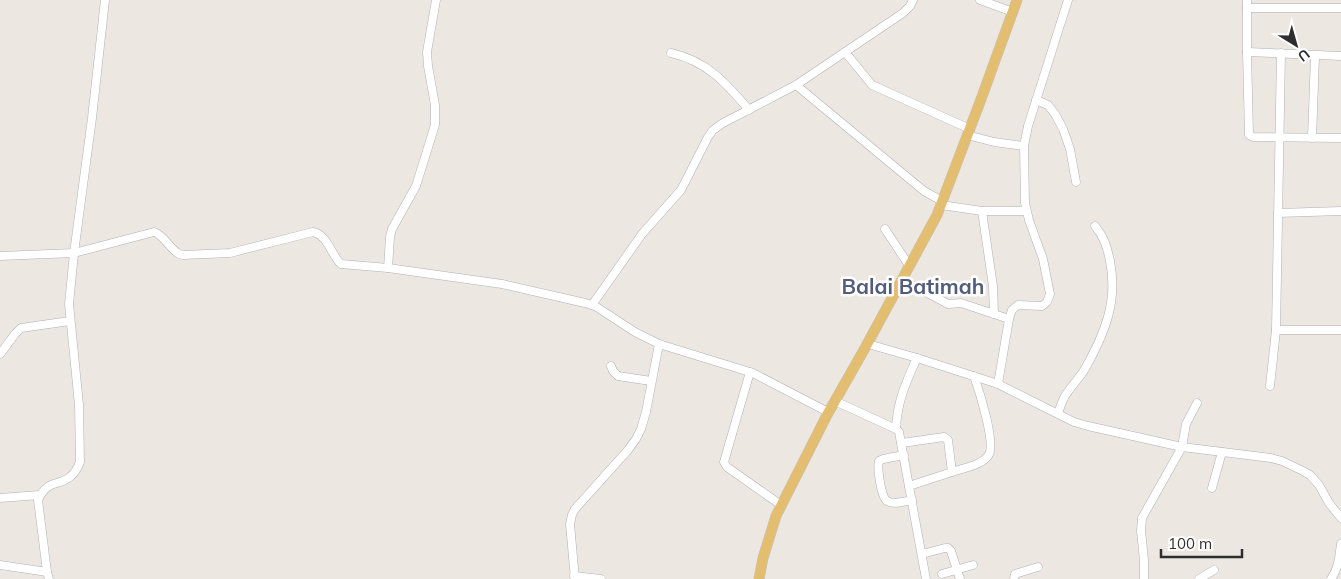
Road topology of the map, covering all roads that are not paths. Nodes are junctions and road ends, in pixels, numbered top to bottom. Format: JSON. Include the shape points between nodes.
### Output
{"nodes":[{"id":1,"x":105,"y":0,"type":"edge"},
{"id":2,"x":436,"y":0,"type":"edge"},
{"id":3,"x":912,"y":0,"type":"edge"},
{"id":4,"x":980,"y":0,"type":"edge"},
{"id":5,"x":1017,"y":0,"type":"edge"},
{"id":6,"x":1068,"y":0,"type":"edge"},
{"id":7,"x":1247,"y":4,"type":"edge"},
{"id":8,"x":1341,"y":8,"type":"edge"},
{"id":9,"x":1013,"y":12,"type":"junction"},
{"id":10,"x":845,"y":52,"type":"junction"},
{"id":11,"x":1247,"y":52,"type":"junction"},
{"id":12,"x":671,"y":53,"type":"dead end"},
{"id":13,"x":1281,"y":53,"type":"junction"},
{"id":14,"x":1315,"y":56,"type":"junction"},
{"id":15,"x":1341,"y":56,"type":"edge"},
{"id":16,"x":796,"y":85,"type":"junction"},
{"id":17,"x":1036,"y":100,"type":"junction"},
{"id":18,"x":749,"y":110,"type":"junction"},
{"id":19,"x":968,"y":132,"type":"junction"},
{"id":20,"x":1279,"y":137,"type":"junction"},
{"id":21,"x":1312,"y":138,"type":"junction"},
{"id":22,"x":1341,"y":138,"type":"edge"},
{"id":23,"x":1024,"y":146,"type":"junction"},
{"id":24,"x":1076,"y":182,"type":"dead end"},
{"id":25,"x":942,"y":203,"type":"junction"},
{"id":26,"x":982,"y":211,"type":"junction"},
{"id":27,"x":1026,"y":211,"type":"junction"},
{"id":28,"x":1341,"y":211,"type":"edge"},
{"id":29,"x":1278,"y":213,"type":"junction"},
{"id":30,"x":1095,"y":226,"type":"dead end"},
{"id":31,"x":885,"y":229,"type":"dead end"},
{"id":32,"x":74,"y":253,"type":"junction"},
{"id":33,"x":0,"y":256,"type":"edge"},
{"id":34,"x":910,"y":267,"type":"junction"},
{"id":35,"x":388,"y":268,"type":"junction"},
{"id":36,"x":903,"y":280,"type":"junction"},
{"id":37,"x":592,"y":304,"type":"junction"},
{"id":38,"x":994,"y":314,"type":"junction"},
{"id":39,"x":1009,"y":319,"type":"junction"},
{"id":40,"x":70,"y":321,"type":"junction"},
{"id":41,"x":1276,"y":330,"type":"junction"},
{"id":42,"x":1341,"y":330,"type":"edge"},
{"id":43,"x":660,"y":344,"type":"junction"},
{"id":44,"x":868,"y":344,"type":"junction"},
{"id":45,"x":0,"y":354,"type":"edge"},
{"id":46,"x":916,"y":358,"type":"junction"},
{"id":47,"x":611,"y":366,"type":"dead end"},
{"id":48,"x":750,"y":372,"type":"junction"},
{"id":49,"x":974,"y":376,"type":"junction"},
{"id":50,"x":651,"y":381,"type":"junction"},
{"id":51,"x":998,"y":384,"type":"junction"},
{"id":52,"x":1270,"y":386,"type":"dead end"},
{"id":53,"x":834,"y":401,"type":"junction"},
{"id":54,"x":1197,"y":403,"type":"dead end"},
{"id":55,"x":828,"y":412,"type":"junction"},
{"id":56,"x":1058,"y":414,"type":"junction"},
{"id":57,"x":896,"y":429,"type":"junction"},
{"id":58,"x":902,"y":443,"type":"junction"},
{"id":59,"x":1182,"y":447,"type":"junction"},
{"id":60,"x":1222,"y":452,"type":"junction"},
{"id":61,"x":904,"y":455,"type":"junction"},
{"id":62,"x":952,"y":472,"type":"junction"},
{"id":63,"x":910,"y":486,"type":"junction"},
{"id":64,"x":1212,"y":488,"type":"dead end"},
{"id":65,"x":40,"y":496,"type":"junction"},
{"id":66,"x":0,"y":498,"type":"edge"},
{"id":67,"x":912,"y":500,"type":"junction"},
{"id":68,"x":781,"y":505,"type":"junction"},
{"id":69,"x":1341,"y":518,"type":"edge"},
{"id":70,"x":1341,"y":544,"type":"edge"},
{"id":71,"x":922,"y":554,"type":"junction"},
{"id":72,"x":0,"y":565,"type":"edge"},
{"id":73,"x":973,"y":566,"type":"dead end"},
{"id":74,"x":1038,"y":567,"type":"dead end"},
{"id":75,"x":957,"y":570,"type":"junction"},
{"id":76,"x":1214,"y":570,"type":"dead end"},
{"id":77,"x":942,"y":574,"type":"dead end"},
{"id":78,"x":48,"y":576,"type":"edge"},
{"id":79,"x":575,"y":577,"type":"edge"},
{"id":80,"x":601,"y":579,"type":"edge"},
{"id":81,"x":759,"y":579,"type":"edge"},
{"id":82,"x":926,"y":579,"type":"edge"},
{"id":83,"x":960,"y":579,"type":"edge"},
{"id":84,"x":1014,"y":579,"type":"edge"},
{"id":85,"x":1144,"y":579,"type":"edge"},
{"id":86,"x":1199,"y":579,"type":"edge"},
{"id":87,"x":1331,"y":579,"type":"edge"}],
"edges":[{"from":1,"to":32,"type":"street"},
{"from":2,"to":35,"type":"street","via":[[427,52],[435,125],[416,186],[392,229]]},
{"from":3,"to":10,"type":"street","via":[[903,12]]},
{"from":4,"to":9,"type":"street"},
{"from":5,"to":9,"type":"main road"},
{"from":6,"to":17,"type":"street"},
{"from":7,"to":8,"type":"street"},
{"from":7,"to":11,"type":"street"},
{"from":9,"to":19,"type":"main road"},
{"from":10,"to":16,"type":"street"},
{"from":10,"to":19,"type":"street","via":[[872,85]]},
{"from":11,"to":13,"type":"street"},
{"from":11,"to":20,"type":"street","via":[[1249,135]]},
{"from":12,"to":18,"type":"street","via":[[696,61],[714,73]]},
{"from":13,"to":14,"type":"street"},
{"from":13,"to":20,"type":"street"},
{"from":14,"to":15,"type":"street"},
{"from":14,"to":21,"type":"street"},
{"from":16,"to":18,"type":"street"},
{"from":16,"to":25,"type":"street"},
{"from":17,"to":23,"type":"street"},
{"from":17,"to":24,"type":"street","via":[[1048,106],[1063,129]]},
{"from":18,"to":37,"type":"street","via":[[713,130],[681,190],[642,234]]},
{"from":19,"to":23,"type":"street","via":[[994,142]]},
{"from":19,"to":25,"type":"main road"},
{"from":20,"to":21,"type":"street"},
{"from":20,"to":29,"type":"street"},
{"from":21,"to":22,"type":"street"},
{"from":23,"to":27,"type":"street"},
{"from":25,"to":26,"type":"street"},
{"from":25,"to":34,"type":"main road"},
{"from":26,"to":27,"type":"street"},
{"from":26,"to":38,"type":"street"},
{"from":27,"to":39,"type":"street","via":[[1043,259],[1050,294],[1042,306],[1016,306]]},
{"from":28,"to":29,"type":"street"},
{"from":29,"to":41,"type":"street"},
{"from":30,"to":56,"type":"street","via":[[1103,236],[1111,266],[1114,286],[1111,306],[1105,328],[1087,366],[1065,396]]},
{"from":31,"to":34,"type":"street"},
{"from":32,"to":33,"type":"street"},
{"from":32,"to":35,"type":"street","via":[[154,232],[182,255],[230,252],[313,232],[322,236],[341,264]]},
{"from":32,"to":40,"type":"street"},
{"from":34,"to":36,"type":"main road"},
{"from":35,"to":37,"type":"street","via":[[502,284]]},
{"from":36,"to":38,"type":"street","via":[[948,304],[961,303]]},
{"from":36,"to":44,"type":"main road"},
{"from":37,"to":43,"type":"street"},
{"from":38,"to":39,"type":"street"},
{"from":39,"to":51,"type":"street"},
{"from":40,"to":45,"type":"street","via":[[21,328]]},
{"from":40,"to":65,"type":"street","via":[[79,404],[80,462],[70,478],[52,484]]},
{"from":41,"to":42,"type":"street"},
{"from":41,"to":52,"type":"street"},
{"from":43,"to":48,"type":"street"},
{"from":43,"to":50,"type":"street"},
{"from":44,"to":46,"type":"street"},
{"from":44,"to":53,"type":"main road"},
{"from":46,"to":49,"type":"street"},
{"from":46,"to":57,"type":"street","via":[[896,413]]},
{"from":47,"to":50,"type":"street","via":[[618,376]]},
{"from":48,"to":55,"type":"street"},
{"from":48,"to":68,"type":"street","via":[[724,462]]},
{"from":49,"to":51,"type":"street"},
{"from":49,"to":62,"type":"street","via":[[983,403],[991,452],[979,463]]},
{"from":50,"to":79,"type":"street","via":[[636,439],[572,516]]},
{"from":51,"to":56,"type":"street"},
{"from":53,"to":55,"type":"main road"},
{"from":53,"to":57,"type":"street"},
{"from":54,"to":59,"type":"street","via":[[1186,424]]},
{"from":55,"to":68,"type":"main road"},
{"from":56,"to":59,"type":"street","via":[[1094,428]]},
{"from":57,"to":58,"type":"street"},
{"from":58,"to":61,"type":"street"},
{"from":58,"to":62,"type":"street","via":[[947,438]]},
{"from":59,"to":60,"type":"street"},
{"from":59,"to":85,"type":"street","via":[[1142,518]]},
{"from":60,"to":64,"type":"street"},
{"from":60,"to":69,"type":"street","via":[[1276,459],[1304,471],[1315,480]]},
{"from":61,"to":63,"type":"street"},
{"from":61,"to":67,"type":"street","via":[[883,459],[877,468],[886,501]]},
{"from":62,"to":63,"type":"street"},
{"from":63,"to":67,"type":"street"},
{"from":65,"to":66,"type":"street"},
{"from":65,"to":78,"type":"street"},
{"from":67,"to":71,"type":"street"},
{"from":68,"to":81,"type":"main road"},
{"from":70,"to":87,"type":"street","via":[[1339,564]]},
{"from":71,"to":75,"type":"street","via":[[948,548]]},
{"from":71,"to":82,"type":"street"},
{"from":72,"to":78,"type":"street"},
{"from":73,"to":75,"type":"street"},
{"from":74,"to":84,"type":"street","via":[[1015,574]]},
{"from":75,"to":77,"type":"street"},
{"from":75,"to":83,"type":"street"},
{"from":76,"to":86,"type":"street"},
{"from":79,"to":80,"type":"street"}]}
